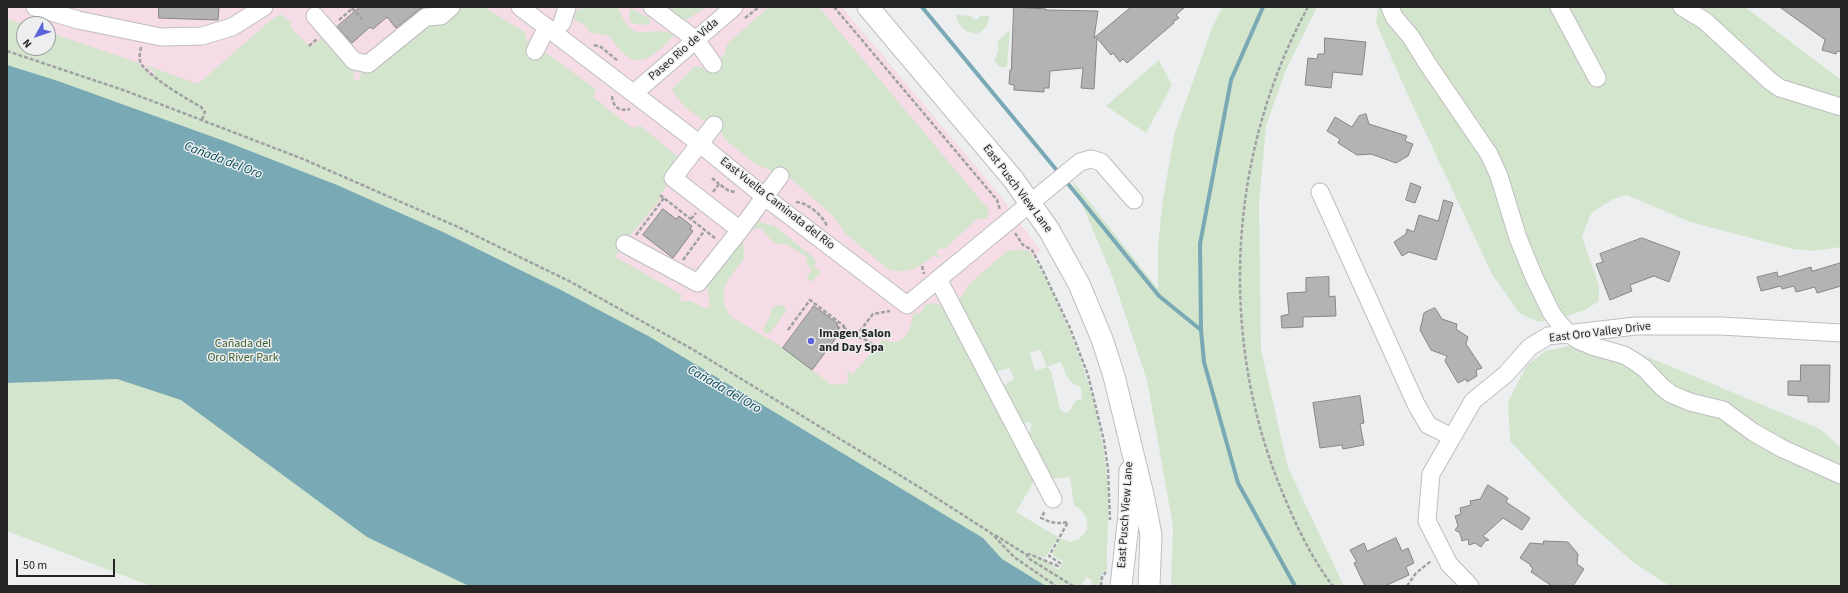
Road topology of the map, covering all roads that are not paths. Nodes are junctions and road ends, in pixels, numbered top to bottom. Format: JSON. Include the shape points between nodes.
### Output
{"nodes":[{"id":1,"x":35,"y":7,"type":"edge"},
{"id":2,"x":264,"y":7,"type":"edge"},
{"id":3,"x":451,"y":7,"type":"edge"},
{"id":4,"x":520,"y":7,"type":"edge"},
{"id":5,"x":567,"y":7,"type":"edge"},
{"id":6,"x":652,"y":7,"type":"edge"},
{"id":7,"x":868,"y":7,"type":"edge"},
{"id":8,"x":1390,"y":7,"type":"edge"},
{"id":9,"x":1559,"y":7,"type":"edge"},
{"id":10,"x":1682,"y":7,"type":"edge"},
{"id":11,"x":737,"y":15,"type":"edge"},
{"id":12,"x":315,"y":16,"type":"dead end"},
{"id":13,"x":555,"y":25,"type":"junction"},
{"id":14,"x":696,"y":40,"type":"junction"},
{"id":15,"x":535,"y":51,"type":"dead end"},
{"id":16,"x":713,"y":64,"type":"dead end"},
{"id":17,"x":1597,"y":78,"type":"dead end"},
{"id":18,"x":633,"y":101,"type":"junction"},
{"id":19,"x":1841,"y":107,"type":"edge"},
{"id":20,"x":714,"y":125,"type":"dead end"},
{"id":21,"x":700,"y":144,"type":"junction"},
{"id":22,"x":780,"y":176,"type":"dead end"},
{"id":23,"x":759,"y":192,"type":"junction"},
{"id":24,"x":1320,"y":192,"type":"dead end"},
{"id":25,"x":1134,"y":200,"type":"dead end"},
{"id":26,"x":1030,"y":203,"type":"junction"},
{"id":27,"x":740,"y":230,"type":"junction"},
{"id":28,"x":629,"y":241,"type":"road end"},
{"id":29,"x":931,"y":280,"type":"junction"},
{"id":30,"x":1841,"y":333,"type":"edge"},
{"id":31,"x":1569,"y":334,"type":"junction"},
{"id":32,"x":1452,"y":438,"type":"junction"},
{"id":33,"x":1130,"y":444,"type":"junction"},
{"id":34,"x":1841,"y":475,"type":"edge"},
{"id":35,"x":1053,"y":499,"type":"dead end"},
{"id":36,"x":1113,"y":577,"type":"edge"},
{"id":37,"x":1149,"y":586,"type":"edge"},
{"id":38,"x":1470,"y":586,"type":"edge"}],
"edges":[{"from":1,"to":2,"type":"street","via":[[78,20],[161,37],[202,36],[232,27]]},
{"from":3,"to":12,"type":"street","via":[[441,16],[426,17],[368,64],[354,61]]},
{"from":4,"to":13,"type":"street","name":"East Vuelta Caminata del Rio"},
{"from":5,"to":13,"type":"street"},
{"from":6,"to":14,"type":"street"},
{"from":7,"to":26,"type":"main road","name":"East Pusch View Lane","via":[[1013,179]]},
{"from":8,"to":31,"type":"street","via":[[1394,17],[1411,37],[1489,154],[1534,277],[1551,312]]},
{"from":9,"to":17,"type":"street"},
{"from":10,"to":19,"type":"street","via":[[1706,20],[1780,88]]},
{"from":11,"to":14,"type":"street","name":"Paseo Rio de Vida"},
{"from":13,"to":15,"type":"street"},
{"from":13,"to":18,"type":"street","name":"East Vuelta Caminata del Rio"},
{"from":14,"to":16,"type":"street"},
{"from":14,"to":18,"type":"street","name":"Paseo Rio de Vida"},
{"from":18,"to":21,"type":"street","name":"East Vuelta Caminata del Rio"},
{"from":20,"to":21,"type":"street"},
{"from":21,"to":23,"type":"street","name":"East Vuelta Caminata del Rio"},
{"from":21,"to":27,"type":"street","via":[[673,178]]},
{"from":22,"to":23,"type":"street"},
{"from":23,"to":27,"type":"street"},
{"from":23,"to":29,"type":"street","name":"East Vuelta Caminata del Rio","via":[[907,305]]},
{"from":24,"to":32,"type":"street","via":[[1416,404],[1428,424]]},
{"from":25,"to":26,"type":"street","name":"East Vuelta Caminata del Rio","via":[[1101,162],[1091,159],[1073,167]]},
{"from":26,"to":29,"type":"street","name":"East Vuelta Caminata del Rio"},
{"from":26,"to":33,"type":"main road","name":"East Pusch View Lane","via":[[1068,263],[1088,304],[1114,376]]},
{"from":27,"to":28,"type":"street","via":[[698,283]]},
{"from":29,"to":35,"type":"street"},
{"from":30,"to":31,"type":"street","name":"East Oro Valley Drive","via":[[1721,326],[1636,326]]},
{"from":31,"to":32,"type":"street","name":"East Oro Valley Drive","via":[[1548,336],[1530,347],[1506,374],[1473,401]]},
{"from":31,"to":34,"type":"street","via":[[1592,346],[1624,355],[1644,368],[1670,394],[1723,410],[1781,448]]},
{"from":32,"to":38,"type":"street","name":"East Oro Valley Drive","via":[[1431,474],[1427,521],[1449,564]]},
{"from":33,"to":36,"type":"main road","name":"East Pusch View Lane","via":[[1129,515]]},
{"from":33,"to":37,"type":"main road","name":"East Pusch View Lane","via":[[1151,535]]}]}
